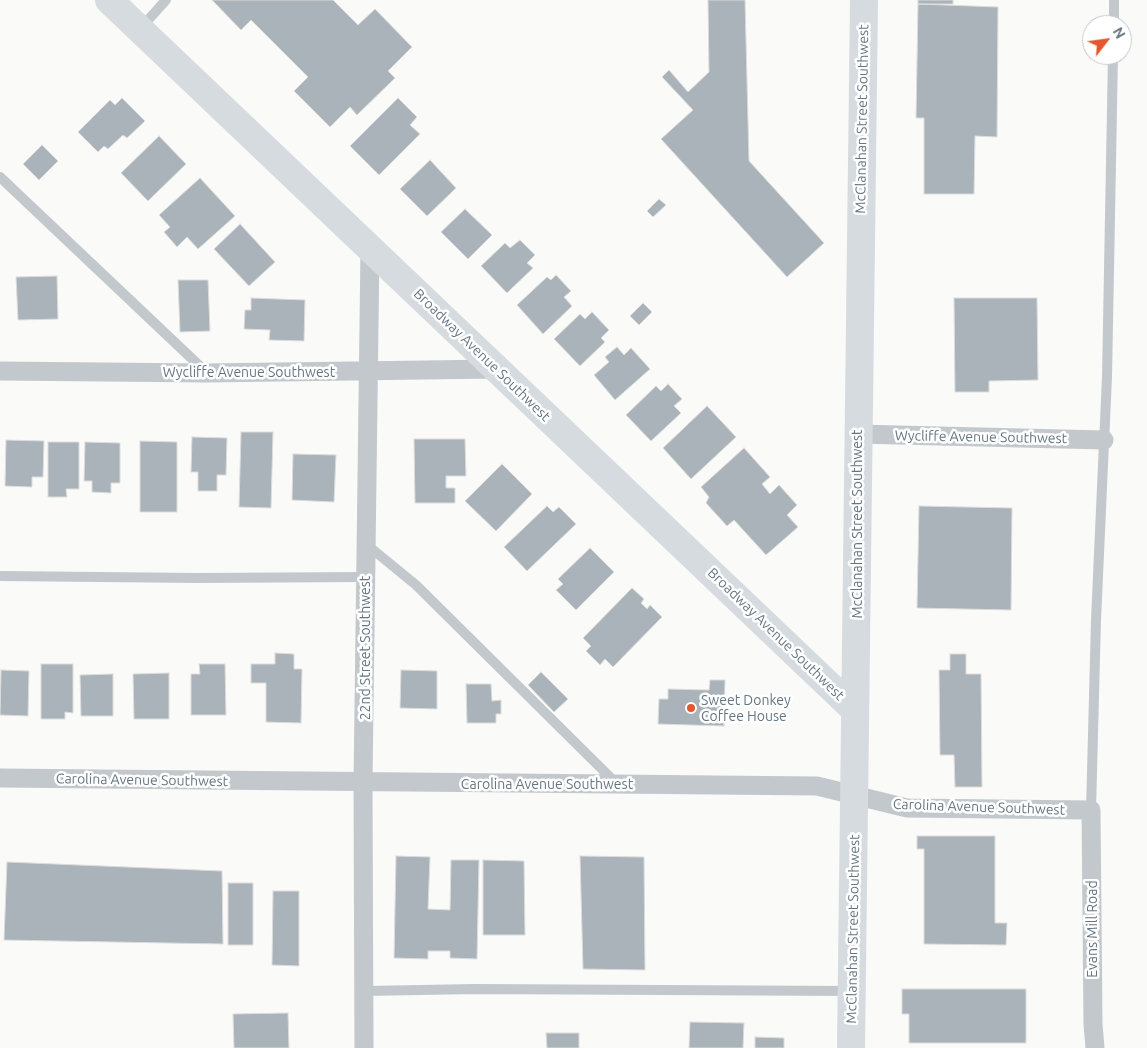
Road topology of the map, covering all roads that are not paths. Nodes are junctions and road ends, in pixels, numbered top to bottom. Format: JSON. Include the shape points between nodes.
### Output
{"nodes":[{"id":1,"x":109,"y":0,"type":"edge"},
{"id":2,"x":166,"y":0,"type":"edge"},
{"id":3,"x":864,"y":0,"type":"edge"},
{"id":4,"x":1114,"y":0,"type":"edge"},
{"id":5,"x":1114,"y":15,"type":"edge"},
{"id":6,"x":140,"y":29,"type":"junction"},
{"id":7,"x":1113,"y":65,"type":"edge"},
{"id":8,"x":0,"y":177,"type":"edge"},
{"id":9,"x":370,"y":248,"type":"junction"},
{"id":10,"x":497,"y":369,"type":"junction"},
{"id":11,"x":0,"y":371,"type":"edge"},
{"id":12,"x":368,"y":372,"type":"junction"},
{"id":13,"x":206,"y":373,"type":"junction"},
{"id":14,"x":857,"y":434,"type":"junction"},
{"id":15,"x":1104,"y":440,"type":"junction"},
{"id":16,"x":366,"y":544,"type":"junction"},
{"id":17,"x":0,"y":576,"type":"edge"},
{"id":18,"x":365,"y":577,"type":"junction"},
{"id":19,"x":855,"y":710,"type":"junction"},
{"id":20,"x":0,"y":778,"type":"edge"},
{"id":21,"x":364,"y":783,"type":"junction"},
{"id":22,"x":618,"y":784,"type":"junction"},
{"id":23,"x":855,"y":794,"type":"junction"},
{"id":24,"x":1091,"y":810,"type":"junction"},
{"id":25,"x":852,"y":990,"type":"junction"},
{"id":26,"x":364,"y":991,"type":"junction"},
{"id":27,"x":364,"y":1048,"type":"edge"},
{"id":28,"x":851,"y":1048,"type":"edge"},
{"id":29,"x":1095,"y":1048,"type":"edge"}],
"edges":[{"from":1,"to":6,"type":"main road","name":"Broadway Avenue Southwest"},
{"from":2,"to":6,"type":"lane"},
{"from":3,"to":14,"type":"main road","name":"McClanahan Street Southwest"},
{"from":4,"to":5,"type":"lane"},
{"from":6,"to":9,"type":"main road","name":"Broadway Avenue Southwest"},
{"from":7,"to":15,"type":"lane"},
{"from":8,"to":13,"type":"lane"},
{"from":9,"to":10,"type":"main road","name":"Broadway Avenue Southwest"},
{"from":9,"to":12,"type":"street","name":"22nd Street Southwest"},
{"from":10,"to":12,"type":"street","name":"Wycliffe Avenue Southwest"},
{"from":10,"to":19,"type":"main road","name":"Broadway Avenue Southwest"},
{"from":11,"to":13,"type":"street","name":"Wycliffe Avenue Southwest"},
{"from":12,"to":13,"type":"street","name":"Wycliffe Avenue Southwest"},
{"from":12,"to":16,"type":"street","name":"22nd Street Southwest"},
{"from":14,"to":15,"type":"street","name":"Wycliffe Avenue Southwest"},
{"from":14,"to":19,"type":"main road","name":"McClanahan Street Southwest"},
{"from":15,"to":24,"type":"lane"},
{"from":16,"to":18,"type":"street","name":"22nd Street Southwest"},
{"from":16,"to":22,"type":"lane","via":[[416,586]]},
{"from":17,"to":18,"type":"lane"},
{"from":18,"to":21,"type":"street","name":"22nd Street Southwest"},
{"from":19,"to":23,"type":"main road","name":"McClanahan Street Southwest"},
{"from":20,"to":21,"type":"street","name":"Carolina Avenue Southwest"},
{"from":21,"to":22,"type":"street","name":"Carolina Avenue Southwest"},
{"from":21,"to":26,"type":"street","name":"22nd Street Southwest"},
{"from":22,"to":23,"type":"street","name":"Carolina Avenue Southwest","via":[[817,786]]},
{"from":23,"to":24,"type":"street","name":"Carolina Avenue Southwest","via":[[906,808]]},
{"from":23,"to":25,"type":"main road","name":"McClanahan Street Southwest"},
{"from":24,"to":29,"type":"street","name":"Evans Mill Road"},
{"from":25,"to":26,"type":"lane"},
{"from":25,"to":28,"type":"main road","name":"McClanahan Street Southwest"},
{"from":26,"to":27,"type":"street","name":"22nd Street Southwest"}]}
